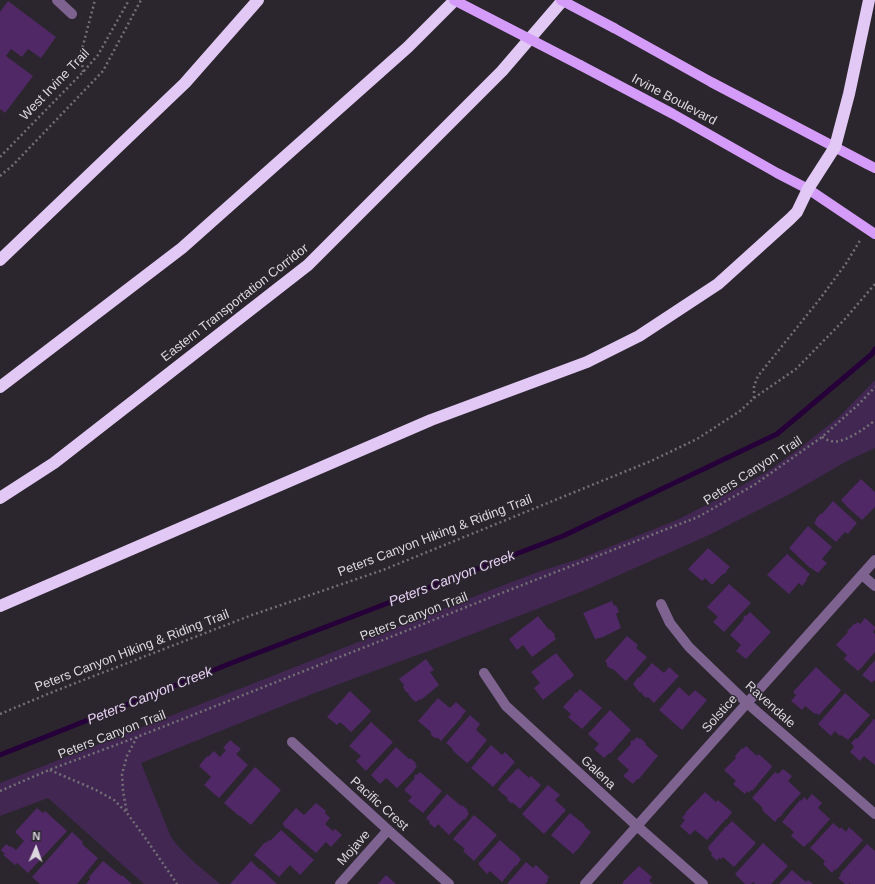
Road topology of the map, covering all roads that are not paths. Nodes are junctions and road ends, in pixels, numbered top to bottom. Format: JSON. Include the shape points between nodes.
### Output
{"nodes":[{"id":1,"x":57,"y":0,"type":"edge"},
{"id":2,"x":258,"y":0,"type":"edge"},
{"id":3,"x":455,"y":0,"type":"edge"},
{"id":4,"x":562,"y":0,"type":"edge"},
{"id":5,"x":869,"y":0,"type":"edge"},
{"id":6,"x":72,"y":14,"type":"dead end"},
{"id":7,"x":835,"y":147,"type":"junction"},
{"id":8,"x":875,"y":168,"type":"edge"},
{"id":9,"x":808,"y":189,"type":"junction"},
{"id":10,"x":872,"y":231,"type":"edge"},
{"id":11,"x":0,"y":260,"type":"edge"},
{"id":12,"x":0,"y":387,"type":"edge"},
{"id":13,"x":0,"y":498,"type":"edge"},
{"id":14,"x":875,"y":560,"type":"edge"},
{"id":15,"x":862,"y":575,"type":"junction"},
{"id":16,"x":875,"y":586,"type":"edge"},
{"id":17,"x":661,"y":604,"type":"dead end"},
{"id":18,"x":0,"y":606,"type":"edge"},
{"id":19,"x":484,"y":673,"type":"dead end"},
{"id":20,"x":747,"y":703,"type":"junction"},
{"id":21,"x":292,"y":742,"type":"dead end"},
{"id":22,"x":875,"y":814,"type":"edge"},
{"id":23,"x":637,"y":826,"type":"junction"},
{"id":24,"x":388,"y":830,"type":"junction"},
{"id":25,"x":340,"y":884,"type":"edge"},
{"id":26,"x":449,"y":884,"type":"edge"},
{"id":27,"x":585,"y":884,"type":"edge"},
{"id":28,"x":703,"y":884,"type":"edge"}],
"edges":[{"from":1,"to":6,"type":"street"},
{"from":2,"to":11,"type":"highway","via":[[186,83]]},
{"from":3,"to":9,"type":"main road","name":"Irvine Boulevard","bridge":true,"via":[[673,114]]},
{"from":3,"to":12,"type":"highway","via":[[408,47],[182,248]]},
{"from":4,"to":7,"type":"main road","bridge":true},
{"from":4,"to":13,"type":"highway","name":"Eastern Transportation Corridor","via":[[502,71],[308,265],[54,463]]},
{"from":5,"to":7,"type":"highway"},
{"from":7,"to":8,"type":"main road"},
{"from":7,"to":9,"type":"highway"},
{"from":9,"to":10,"type":"main road","name":"Irvine Boulevard"},
{"from":9,"to":18,"type":"highway","via":[[797,212],[718,284],[638,336],[587,362],[431,420]]},
{"from":14,"to":15,"type":"street","name":"Solstice"},
{"from":15,"to":16,"type":"street"},
{"from":15,"to":20,"type":"street","name":"Solstice"},
{"from":17,"to":20,"type":"street","name":"Ravendale","via":[[670,623],[689,647]]},
{"from":19,"to":23,"type":"street","name":"Galena","via":[[506,706]]},
{"from":20,"to":22,"type":"street","name":"Ravendale"},
{"from":20,"to":23,"type":"street","name":"Solstice"},
{"from":21,"to":24,"type":"street","name":"Pacific Crest"},
{"from":23,"to":27,"type":"street","name":"Solstice"},
{"from":23,"to":28,"type":"street","name":"Galena"},
{"from":24,"to":25,"type":"street","name":"Mojave"},
{"from":24,"to":26,"type":"street","name":"Pacific Crest"}]}
